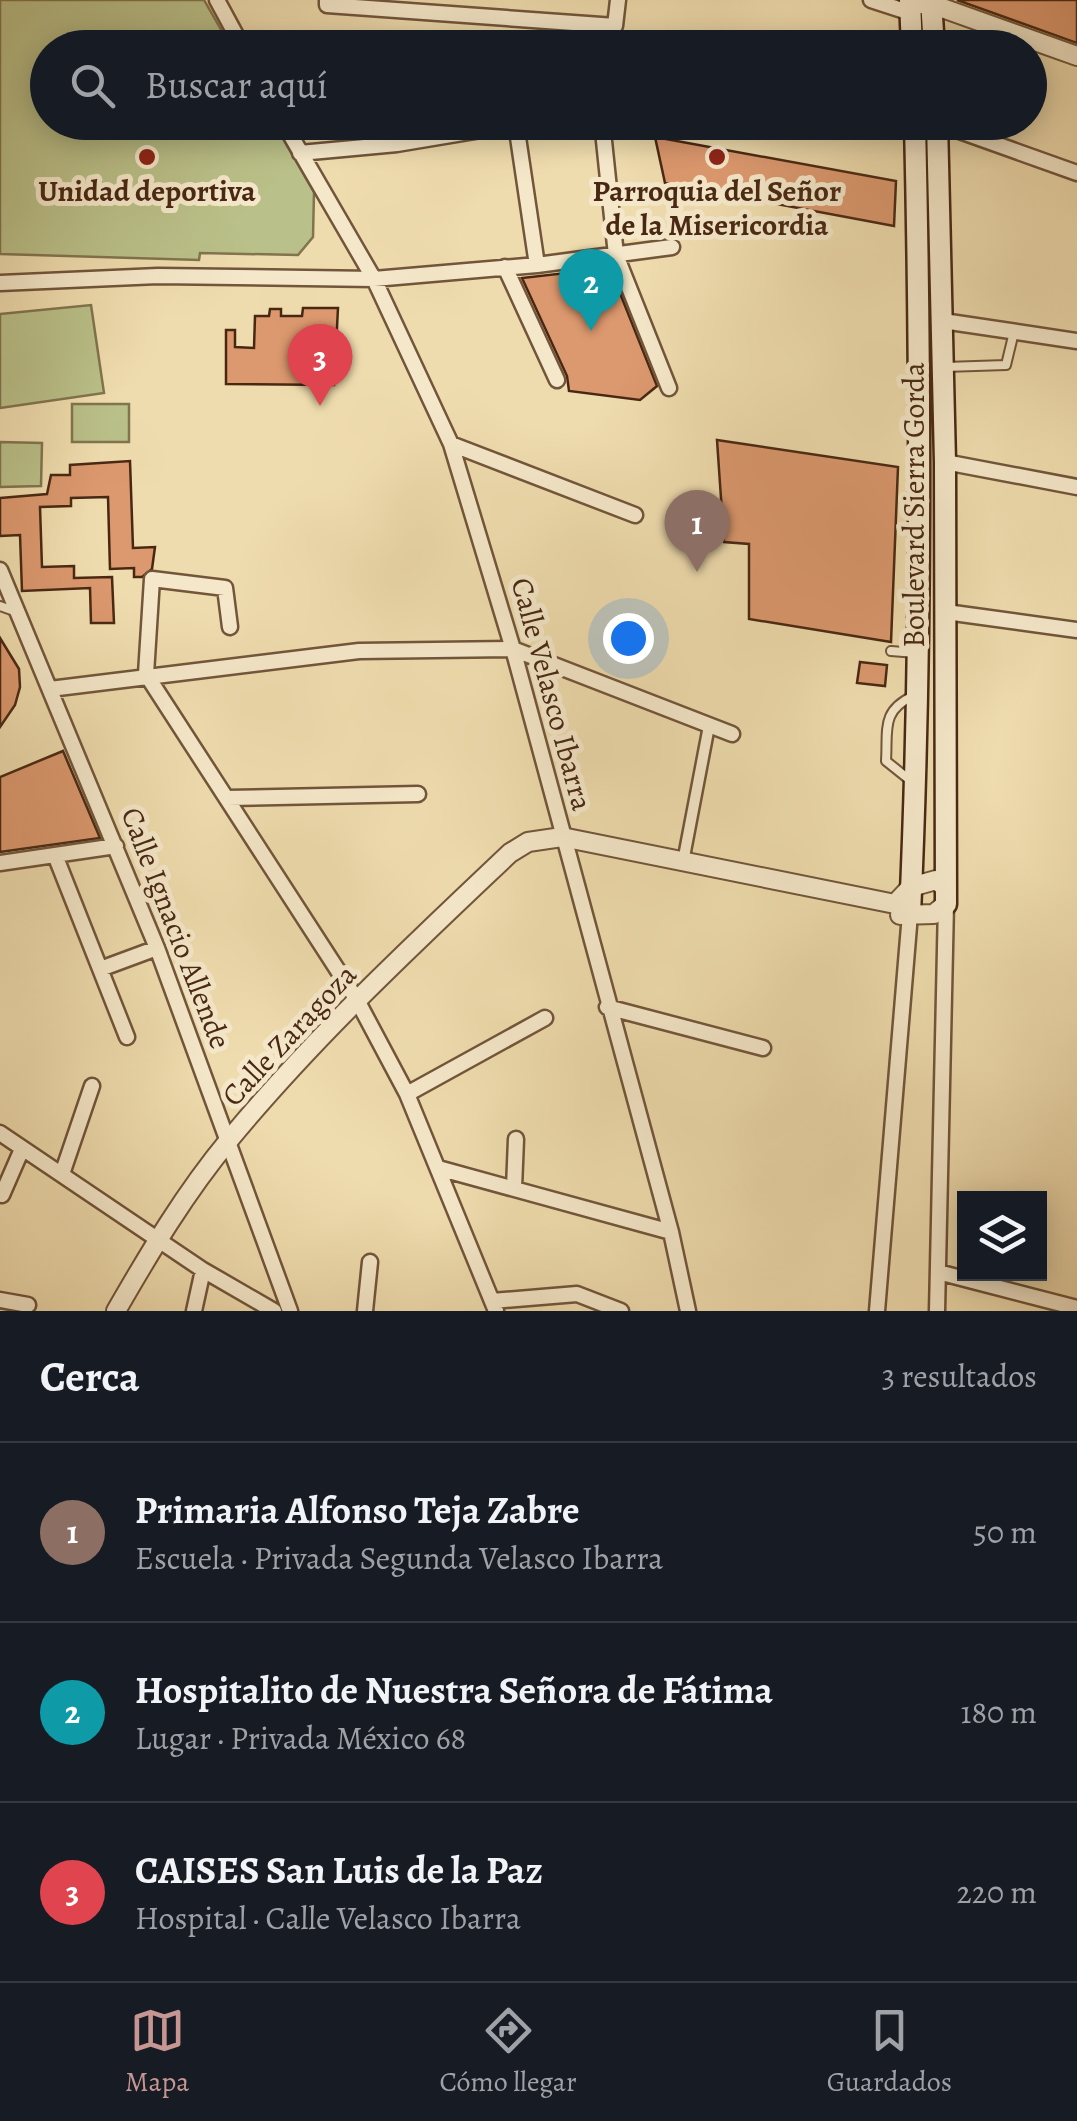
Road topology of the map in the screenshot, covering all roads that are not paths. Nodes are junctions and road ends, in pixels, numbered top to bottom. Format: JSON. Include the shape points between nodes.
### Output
{"nodes":[{"id":1,"x":217,"y":0,"type":"edge"},
{"id":2,"x":327,"y":0,"type":"edge"},
{"id":3,"x":618,"y":0,"type":"edge"},
{"id":4,"x":871,"y":0,"type":"edge"},
{"id":5,"x":917,"y":5,"type":"edge"},
{"id":6,"x":233,"y":30,"type":"edge"},
{"id":7,"x":914,"y":30,"type":"edge"},
{"id":8,"x":927,"y":30,"type":"edge"},
{"id":9,"x":978,"y":30,"type":"edge"},
{"id":10,"x":988,"y":30,"type":"edge"},
{"id":11,"x":1047,"y":51,"type":"edge"},
{"id":12,"x":1071,"y":59,"type":"edge"},
{"id":13,"x":293,"y":140,"type":"edge"},
{"id":14,"x":422,"y":140,"type":"edge"},
{"id":15,"x":524,"y":140,"type":"edge"},
{"id":16,"x":604,"y":140,"type":"edge"},
{"id":17,"x":915,"y":140,"type":"edge"},
{"id":18,"x":937,"y":140,"type":"edge"},
{"id":19,"x":984,"y":140,"type":"edge"},
{"id":20,"x":300,"y":153,"type":"junction"},
{"id":21,"x":1077,"y":173,"type":"edge"},
{"id":22,"x":672,"y":248,"type":"dead end"},
{"id":23,"x":616,"y":255,"type":"junction"},
{"id":24,"x":537,"y":265,"type":"junction"},
{"id":25,"x":505,"y":267,"type":"junction"},
{"id":26,"x":374,"y":278,"type":"junction"},
{"id":27,"x":0,"y":283,"type":"edge"},
{"id":28,"x":942,"y":321,"type":"junction"},
{"id":29,"x":1014,"y":332,"type":"junction"},
{"id":30,"x":1077,"y":341,"type":"edge"},
{"id":31,"x":943,"y":367,"type":"junction"},
{"id":32,"x":558,"y":380,"type":"dead end"},
{"id":33,"x":669,"y":388,"type":"dead end"},
{"id":34,"x":451,"y":444,"type":"junction"},
{"id":35,"x":945,"y":462,"type":"junction"},
{"id":36,"x":1077,"y":487,"type":"edge"},
{"id":37,"x":635,"y":515,"type":"dead end"},
{"id":38,"x":0,"y":570,"type":"edge"},
{"id":39,"x":0,"y":606,"type":"edge"},
{"id":40,"x":946,"y":612,"type":"junction"},
{"id":41,"x":20,"y":613,"type":"junction"},
{"id":42,"x":230,"y":627,"type":"dead end"},
{"id":43,"x":1077,"y":630,"type":"edge"},
{"id":44,"x":513,"y":649,"type":"junction"},
{"id":45,"x":891,"y":652,"type":"dead end"},
{"id":46,"x":945,"y":652,"type":"junction"},
{"id":47,"x":921,"y":654,"type":"junction"},
{"id":48,"x":146,"y":674,"type":"junction"},
{"id":49,"x":50,"y":689,"type":"junction"},
{"id":50,"x":917,"y":695,"type":"junction"},
{"id":51,"x":709,"y":726,"type":"junction"},
{"id":52,"x":732,"y":734,"type":"dead end"},
{"id":53,"x":915,"y":783,"type":"junction"},
{"id":54,"x":418,"y":794,"type":"dead end"},
{"id":55,"x":227,"y":798,"type":"junction"},
{"id":56,"x":557,"y":841,"type":"junction"},
{"id":57,"x":116,"y":846,"type":"junction"},
{"id":58,"x":913,"y":847,"type":"junction"},
{"id":59,"x":945,"y":848,"type":"junction"},
{"id":60,"x":55,"y":855,"type":"junction"},
{"id":61,"x":682,"y":862,"type":"junction"},
{"id":62,"x":0,"y":863,"type":"edge"},
{"id":63,"x":911,"y":887,"type":"junction"},
{"id":64,"x":946,"y":896,"type":"junction"},
{"id":65,"x":910,"y":914,"type":"junction"},
{"id":66,"x":157,"y":948,"type":"junction"},
{"id":67,"x":103,"y":968,"type":"junction"},
{"id":68,"x":356,"y":1000,"type":"junction"},
{"id":69,"x":607,"y":1007,"type":"junction"},
{"id":70,"x":545,"y":1018,"type":"dead end"},
{"id":71,"x":127,"y":1037,"type":"dead end"},
{"id":72,"x":763,"y":1048,"type":"dead end"},
{"id":73,"x":92,"y":1086,"type":"dead end"},
{"id":74,"x":407,"y":1094,"type":"junction"},
{"id":75,"x":0,"y":1133,"type":"edge"},
{"id":76,"x":516,"y":1139,"type":"dead end"},
{"id":77,"x":228,"y":1141,"type":"junction"},
{"id":78,"x":22,"y":1149,"type":"junction"},
{"id":79,"x":438,"y":1168,"type":"junction"},
{"id":80,"x":62,"y":1174,"type":"junction"},
{"id":81,"x":514,"y":1188,"type":"junction"},
{"id":82,"x":2,"y":1195,"type":"edge"},
{"id":83,"x":671,"y":1232,"type":"junction"},
{"id":84,"x":158,"y":1240,"type":"junction"},
{"id":85,"x":370,"y":1262,"type":"dead end"},
{"id":86,"x":203,"y":1270,"type":"junction"},
{"id":87,"x":938,"y":1272,"type":"junction"},
{"id":88,"x":0,"y":1300,"type":"edge"},
{"id":89,"x":28,"y":1306,"type":"dead end"},
{"id":90,"x":494,"y":1306,"type":"edge"},
{"id":91,"x":1077,"y":1308,"type":"edge"},
{"id":92,"x":116,"y":1311,"type":"edge"},
{"id":93,"x":194,"y":1311,"type":"edge"},
{"id":94,"x":274,"y":1311,"type":"edge"},
{"id":95,"x":290,"y":1311,"type":"edge"},
{"id":96,"x":364,"y":1311,"type":"edge"},
{"id":97,"x":621,"y":1311,"type":"edge"},
{"id":98,"x":688,"y":1311,"type":"edge"},
{"id":99,"x":878,"y":1311,"type":"edge"},
{"id":100,"x":938,"y":1311,"type":"edge"}],
"edges":[{"from":1,"to":6,"type":"street"},
{"from":2,"to":3,"type":"street","via":[[614,26]]},
{"from":4,"to":5,"type":"street"},
{"from":5,"to":7,"type":"main road"},
{"from":5,"to":8,"type":"main road"},
{"from":5,"to":9,"type":"street"},
{"from":5,"to":10,"type":"street"},
{"from":11,"to":12,"type":"street"},
{"from":13,"to":20,"type":"street","name":"Calle Velasco Ibarra"},
{"from":14,"to":20,"type":"street"},
{"from":15,"to":24,"type":"street"},
{"from":16,"to":23,"type":"street"},
{"from":17,"to":47,"type":"main road","name":"Boulevard Sierra Gorda"},
{"from":18,"to":28,"type":"main road","name":"Boulevard Sierra Gorda"},
{"from":19,"to":21,"type":"street"},
{"from":20,"to":26,"type":"street","name":"Calle Velasco Ibarra"},
{"from":22,"to":23,"type":"street"},
{"from":23,"to":24,"type":"street"},
{"from":23,"to":33,"type":"street"},
{"from":24,"to":25,"type":"street"},
{"from":25,"to":26,"type":"street"},
{"from":25,"to":32,"type":"street"},
{"from":26,"to":27,"type":"street"},
{"from":26,"to":34,"type":"street","name":"Calle Velasco Ibarra"},
{"from":28,"to":29,"type":"street"},
{"from":28,"to":31,"type":"main road","name":"Boulevard Sierra Gorda"},
{"from":29,"to":30,"type":"street"},
{"from":29,"to":31,"type":"lane","via":[[1006,365]]},
{"from":31,"to":35,"type":"main road","name":"Boulevard Sierra Gorda"},
{"from":34,"to":37,"type":"street"},
{"from":34,"to":44,"type":"street","name":"Calle Velasco Ibarra"},
{"from":35,"to":36,"type":"street"},
{"from":35,"to":40,"type":"main road","name":"Boulevard Sierra Gorda"},
{"from":38,"to":41,"type":"street","name":"Calle Ignacio Allende"},
{"from":39,"to":41,"type":"lane"},
{"from":40,"to":43,"type":"street"},
{"from":40,"to":46,"type":"main road","name":"Boulevard Sierra Gorda"},
{"from":41,"to":49,"type":"street","name":"Calle Ignacio Allende"},
{"from":42,"to":48,"type":"street","via":[[225,588],[152,579]]},
{"from":44,"to":48,"type":"street","via":[[359,652]]},
{"from":44,"to":51,"type":"street"},
{"from":44,"to":56,"type":"street","name":"Calle Velasco Ibarra"},
{"from":45,"to":47,"type":"lane"},
{"from":46,"to":47,"type":"main road"},
{"from":46,"to":59,"type":"main road","name":"Boulevard Sierra Gorda"},
{"from":47,"to":50,"type":"main road","name":"Boulevard Sierra Gorda"},
{"from":48,"to":49,"type":"street"},
{"from":48,"to":55,"type":"street"},
{"from":49,"to":57,"type":"street","name":"Calle Ignacio Allende"},
{"from":50,"to":53,"type":"main road","name":"Boulevard Sierra Gorda"},
{"from":50,"to":53,"type":"lane","via":[[889,712],[886,761]]},
{"from":51,"to":52,"type":"street"},
{"from":51,"to":61,"type":"street"},
{"from":53,"to":58,"type":"main road","name":"Boulevard Sierra Gorda"},
{"from":54,"to":55,"type":"street"},
{"from":55,"to":68,"type":"street"},
{"from":56,"to":61,"type":"street"},
{"from":56,"to":65,"type":"street"},
{"from":56,"to":68,"type":"street","name":"Calle Zaragoza","via":[[528,842],[510,852]]},
{"from":56,"to":69,"type":"street","name":"Calle Velasco Ibarra"},
{"from":57,"to":60,"type":"street"},
{"from":57,"to":66,"type":"street","name":"Calle Ignacio Allende"},
{"from":58,"to":59,"type":"main road"},
{"from":58,"to":63,"type":"main road","name":"Boulevard Sierra Gorda"},
{"from":59,"to":64,"type":"main road","name":"Boulevard Sierra Gorda"},
{"from":60,"to":62,"type":"street"},
{"from":60,"to":67,"type":"street"},
{"from":61,"to":63,"type":"street","via":[[895,904]]},
{"from":63,"to":64,"type":"street","via":[[930,879]]},
{"from":63,"to":65,"type":"main road","name":"Boulevard Sierra Gorda"},
{"from":64,"to":65,"type":"street","via":[[934,914]]},
{"from":64,"to":87,"type":"street"},
{"from":65,"to":99,"type":"street"},
{"from":66,"to":67,"type":"street"},
{"from":66,"to":77,"type":"street","name":"Calle Ignacio Allende"},
{"from":67,"to":71,"type":"street"},
{"from":68,"to":74,"type":"street"},
{"from":68,"to":77,"type":"street","name":"Calle Zaragoza"},
{"from":69,"to":72,"type":"street"},
{"from":69,"to":83,"type":"street","name":"Calle Velasco Ibarra"},
{"from":70,"to":74,"type":"street"},
{"from":73,"to":80,"type":"street"},
{"from":74,"to":79,"type":"street"},
{"from":75,"to":78,"type":"street"},
{"from":76,"to":81,"type":"street"},
{"from":77,"to":84,"type":"street","name":"Calle Zaragoza"},
{"from":77,"to":95,"type":"street","name":"Calle Ignacio Allende"},
{"from":78,"to":80,"type":"street"},
{"from":78,"to":82,"type":"street"},
{"from":79,"to":81,"type":"street"},
{"from":79,"to":90,"type":"street"},
{"from":80,"to":84,"type":"street"},
{"from":81,"to":83,"type":"street"},
{"from":83,"to":98,"type":"street","name":"Calle Velasco Ibarra"},
{"from":84,"to":86,"type":"street"},
{"from":84,"to":92,"type":"street","name":"Calle Zaragoza"},
{"from":85,"to":96,"type":"street"},
{"from":86,"to":93,"type":"street"},
{"from":86,"to":94,"type":"street"},
{"from":87,"to":91,"type":"street"},
{"from":87,"to":100,"type":"street"},
{"from":88,"to":89,"type":"street"},
{"from":90,"to":97,"type":"street","via":[[577,1294]]}]}
